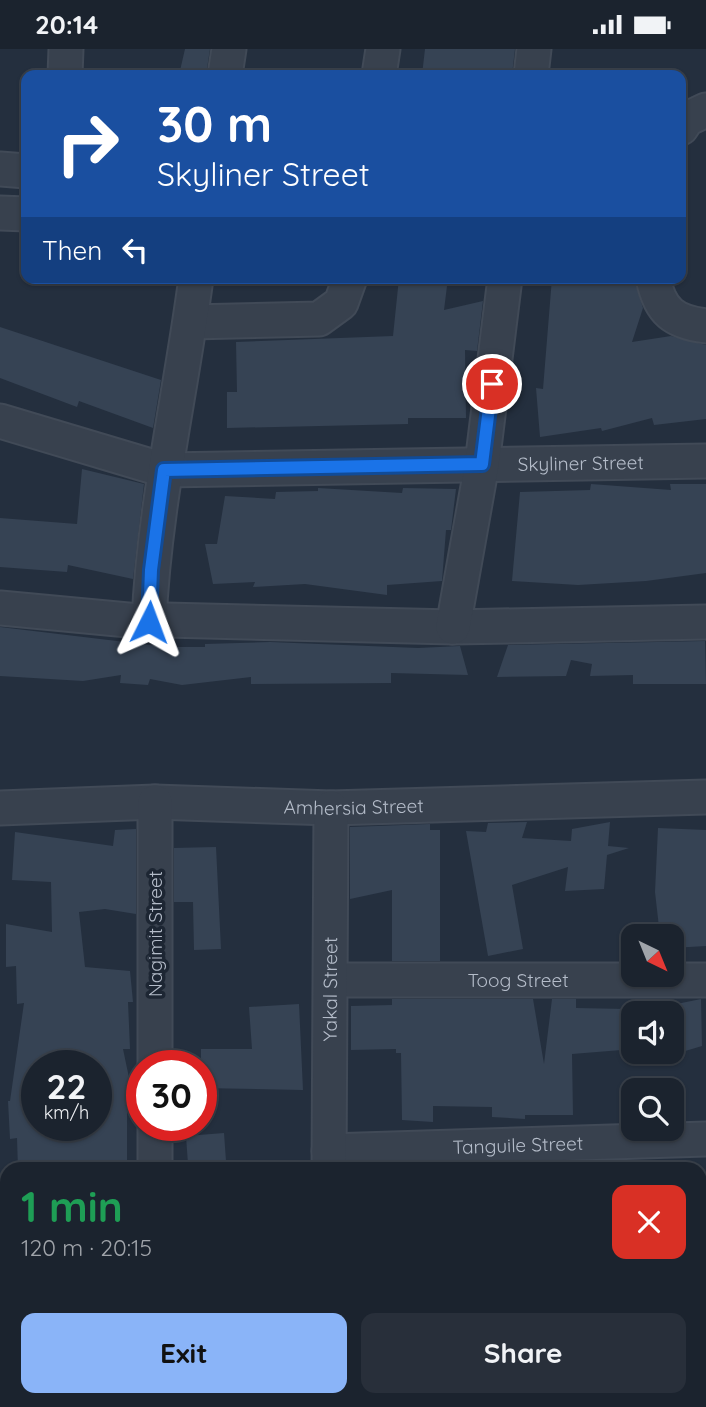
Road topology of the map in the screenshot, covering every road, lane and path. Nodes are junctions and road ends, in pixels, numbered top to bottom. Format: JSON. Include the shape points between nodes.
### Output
{"nodes":[{"id":1,"x":66,"y":49,"type":"edge"},
{"id":2,"x":229,"y":49,"type":"edge"},
{"id":3,"x":383,"y":49,"type":"edge"},
{"id":4,"x":534,"y":49,"type":"edge"},
{"id":5,"x":65,"y":70,"type":"edge"},
{"id":6,"x":226,"y":70,"type":"edge"},
{"id":7,"x":380,"y":70,"type":"edge"},
{"id":8,"x":532,"y":70,"type":"edge"},
{"id":9,"x":706,"y":110,"type":"edge"},
{"id":10,"x":686,"y":120,"type":"edge"},
{"id":11,"x":0,"y":169,"type":"edge"},
{"id":12,"x":21,"y":171,"type":"edge"},
{"id":13,"x":0,"y":213,"type":"edge"},
{"id":14,"x":21,"y":214,"type":"edge"},
{"id":15,"x":195,"y":284,"type":"edge"},
{"id":16,"x":348,"y":284,"type":"edge"},
{"id":17,"x":504,"y":284,"type":"edge"},
{"id":18,"x":655,"y":284,"type":"edge"},
{"id":19,"x":191,"y":321,"type":"junction"},
{"id":20,"x":706,"y":326,"type":"edge"},
{"id":21,"x":0,"y":421,"type":"edge"},
{"id":22,"x":706,"y":461,"type":"edge"},
{"id":23,"x":482,"y":464,"type":"junction"},
{"id":24,"x":164,"y":470,"type":"junction"},
{"id":25,"x":0,"y":608,"type":"edge"},
{"id":26,"x":149,"y":622,"type":"junction"},
{"id":27,"x":706,"y":622,"type":"edge"},
{"id":28,"x":453,"y":627,"type":"junction"},
{"id":29,"x":706,"y":797,"type":"edge"},
{"id":30,"x":155,"y":802,"type":"junction"},
{"id":31,"x":0,"y":808,"type":"edge"},
{"id":32,"x":331,"y":808,"type":"junction"},
{"id":33,"x":331,"y":980,"type":"junction"},
{"id":34,"x":706,"y":980,"type":"edge"},
{"id":35,"x":155,"y":1050,"type":"edge"},
{"id":36,"x":706,"y":1139,"type":"edge"},
{"id":37,"x":155,"y":1141,"type":"edge"},
{"id":38,"x":329,"y":1160,"type":"edge"},
{"id":39,"x":155,"y":1162,"type":"edge"}],
"edges":[{"from":1,"to":5,"type":"street"},
{"from":2,"to":6,"type":"street"},
{"from":3,"to":7,"type":"street"},
{"from":4,"to":8,"type":"street"},
{"from":9,"to":10,"type":"street"},
{"from":11,"to":12,"type":"street"},
{"from":13,"to":14,"type":"street"},
{"from":15,"to":19,"type":"street"},
{"from":16,"to":19,"type":"street","via":[[341,303],[319,319]]},
{"from":17,"to":23,"type":"street"},
{"from":18,"to":20,"type":"street","via":[[661,301],[680,323]]},
{"from":19,"to":24,"type":"street"},
{"from":21,"to":24,"type":"street","name":"Skyliner Street"},
{"from":22,"to":23,"type":"street","name":"Skyliner Street"},
{"from":23,"to":24,"type":"street","name":"Skyliner Street"},
{"from":23,"to":28,"type":"street"},
{"from":24,"to":26,"type":"street"},
{"from":25,"to":26,"type":"street"},
{"from":26,"to":28,"type":"street"},
{"from":27,"to":28,"type":"street"},
{"from":29,"to":32,"type":"street","name":"Amhersia Street"},
{"from":30,"to":31,"type":"street","name":"Amhersia Street"},
{"from":30,"to":32,"type":"street","name":"Amhersia Street"},
{"from":30,"to":35,"type":"street","name":"Nagimit Street"},
{"from":32,"to":33,"type":"street","name":"Yakal Street"},
{"from":33,"to":34,"type":"street","name":"Toog Street"},
{"from":33,"to":38,"type":"street","name":"Yakal Street"},
{"from":36,"to":38,"type":"street","name":"Tanguile Street"},
{"from":37,"to":39,"type":"street"}]}
